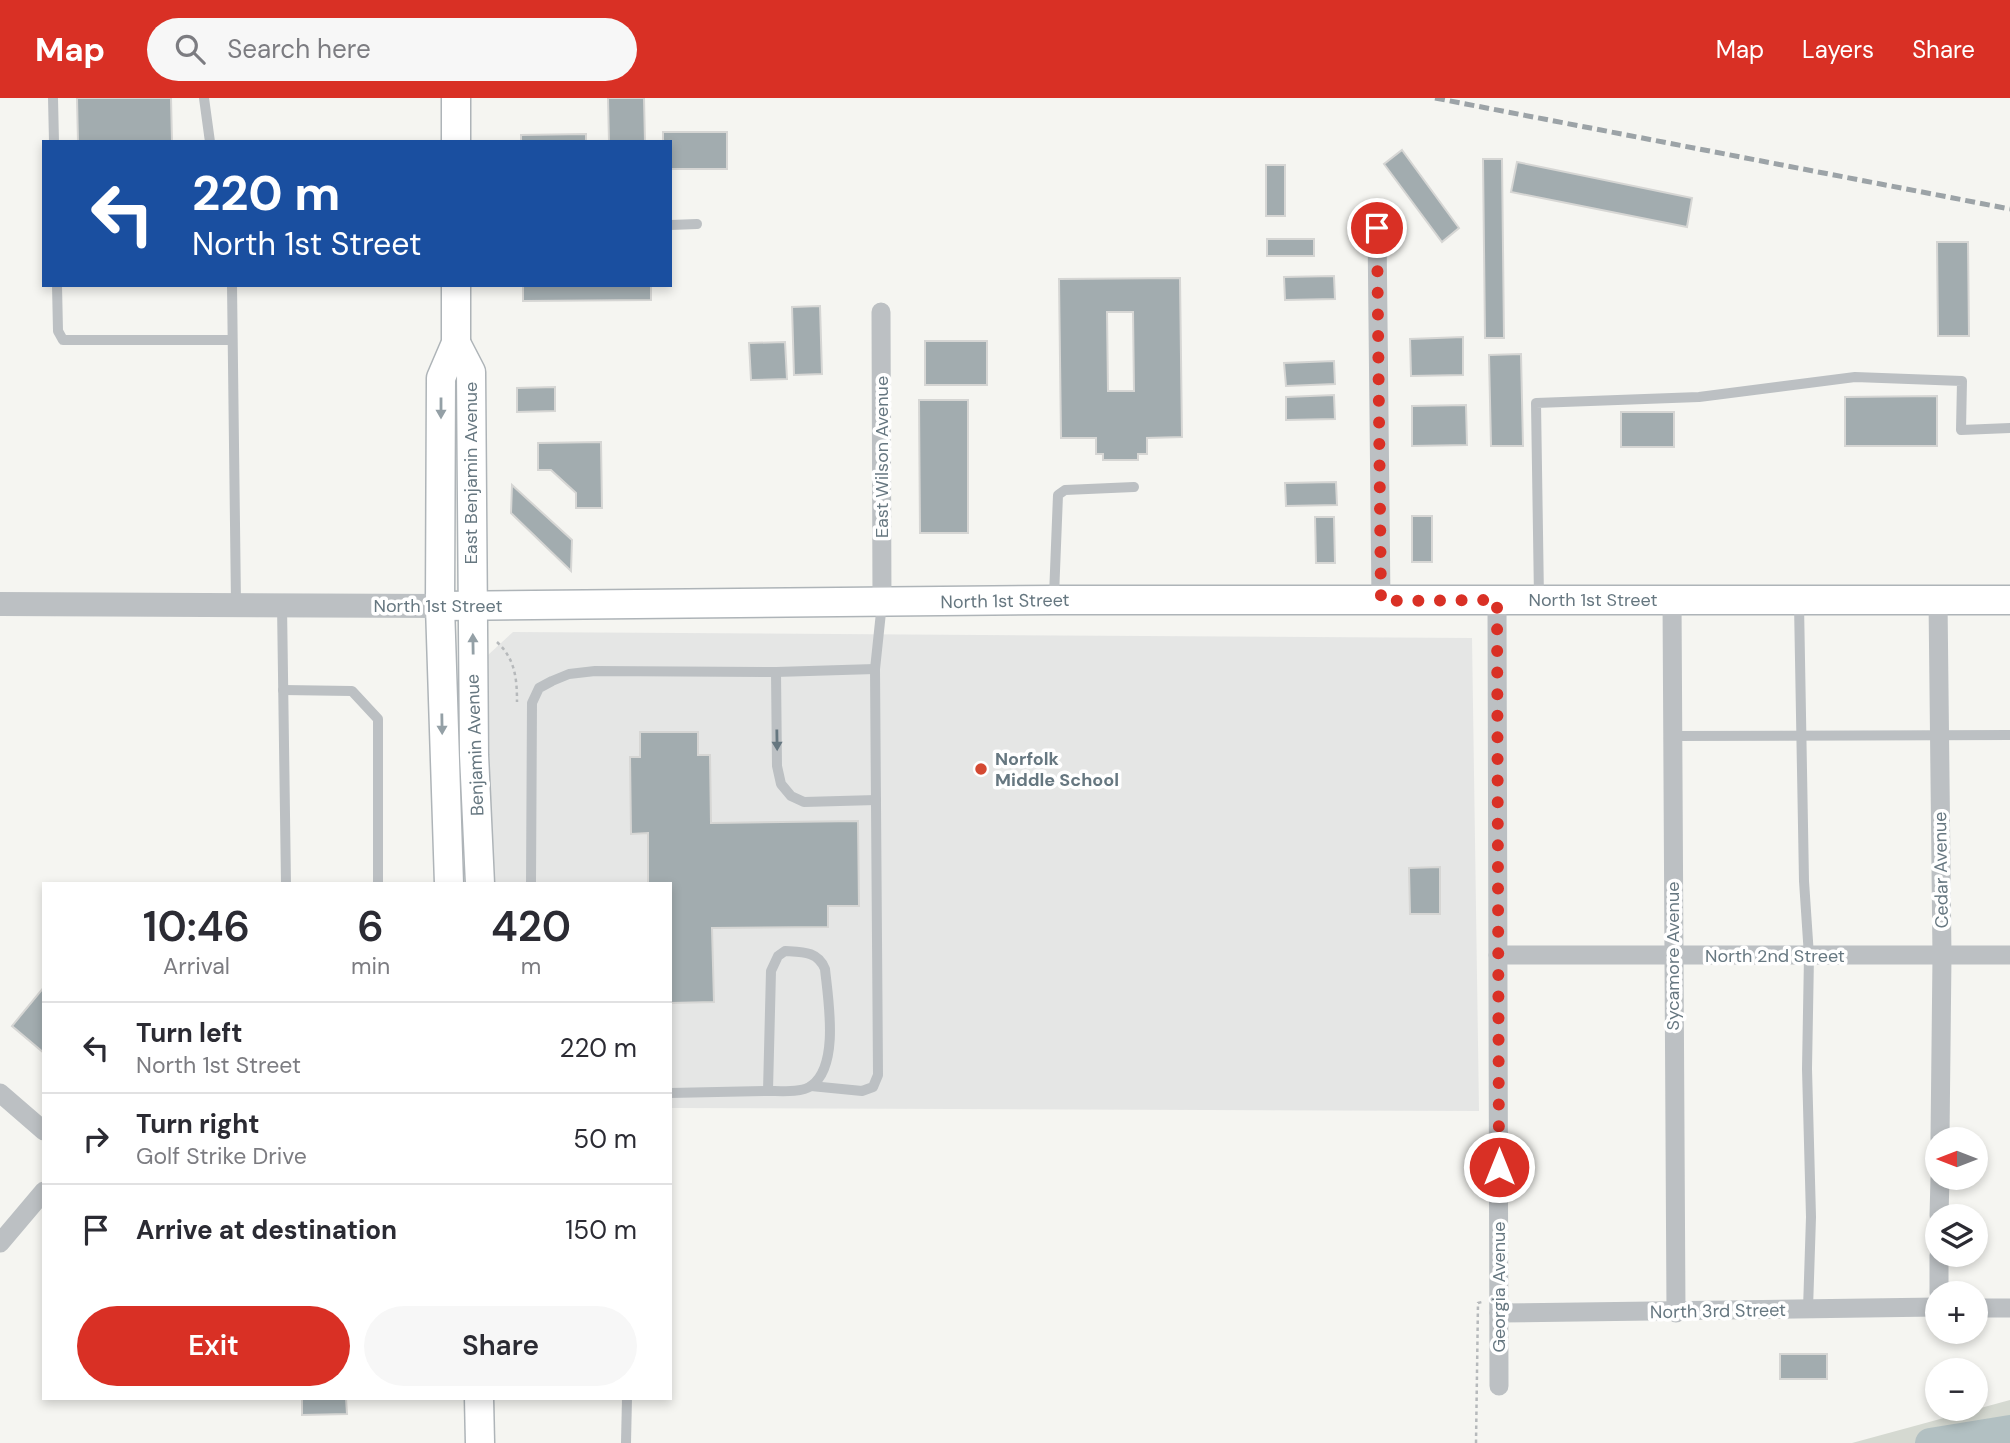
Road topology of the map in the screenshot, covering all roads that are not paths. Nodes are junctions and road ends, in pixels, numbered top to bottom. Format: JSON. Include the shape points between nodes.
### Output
{"nodes":[{"id":1,"x":53,"y":98,"type":"edge"},
{"id":2,"x":204,"y":98,"type":"edge"},
{"id":3,"x":456,"y":98,"type":"edge"},
{"id":4,"x":54,"y":140,"type":"edge"},
{"id":5,"x":211,"y":140,"type":"edge"},
{"id":6,"x":456,"y":140,"type":"edge"},
{"id":7,"x":697,"y":224,"type":"dead end"},
{"id":8,"x":672,"y":225,"type":"edge"},
{"id":9,"x":1377,"y":228,"type":"dead end"},
{"id":10,"x":57,"y":287,"type":"edge"},
{"id":11,"x":232,"y":287,"type":"edge"},
{"id":12,"x":456,"y":287,"type":"edge"},
{"id":13,"x":881,"y":312,"type":"dead end"},
{"id":14,"x":232,"y":340,"type":"junction"},
{"id":15,"x":456,"y":343,"type":"junction"},
{"id":16,"x":2010,"y":428,"type":"edge"},
{"id":17,"x":1135,"y":487,"type":"dead end"},
{"id":18,"x":1672,"y":599,"type":"junction"},
{"id":19,"x":1054,"y":600,"type":"junction"},
{"id":20,"x":1497,"y":600,"type":"junction"},
{"id":21,"x":1539,"y":600,"type":"junction"},
{"id":22,"x":1799,"y":600,"type":"junction"},
{"id":23,"x":1938,"y":600,"type":"junction"},
{"id":24,"x":2010,"y":600,"type":"edge"},
{"id":25,"x":1381,"y":601,"type":"junction"},
{"id":26,"x":882,"y":603,"type":"junction"},
{"id":27,"x":0,"y":604,"type":"edge"},
{"id":28,"x":236,"y":605,"type":"junction"},
{"id":29,"x":282,"y":605,"type":"junction"},
{"id":30,"x":440,"y":606,"type":"junction"},
{"id":31,"x":472,"y":606,"type":"junction"},
{"id":32,"x":875,"y":669,"type":"junction"},
{"id":33,"x":776,"y":672,"type":"junction"},
{"id":34,"x":283,"y":690,"type":"junction"},
{"id":35,"x":2010,"y":735,"type":"edge"},
{"id":36,"x":1672,"y":736,"type":"junction"},
{"id":37,"x":1940,"y":736,"type":"junction"},
{"id":38,"x":1803,"y":737,"type":"junction"},
{"id":39,"x":876,"y":800,"type":"junction"},
{"id":40,"x":286,"y":882,"type":"edge"},
{"id":41,"x":378,"y":882,"type":"edge"},
{"id":42,"x":449,"y":882,"type":"edge"},
{"id":43,"x":480,"y":882,"type":"edge"},
{"id":44,"x":531,"y":882,"type":"edge"},
{"id":45,"x":1499,"y":955,"type":"junction"},
{"id":46,"x":2010,"y":955,"type":"edge"},
{"id":47,"x":1673,"y":956,"type":"junction"},
{"id":48,"x":1809,"y":956,"type":"junction"},
{"id":49,"x":1942,"y":956,"type":"junction"},
{"id":50,"x":811,"y":1086,"type":"junction"},
{"id":51,"x":768,"y":1091,"type":"junction"},
{"id":52,"x":0,"y":1093,"type":"edge"},
{"id":53,"x":672,"y":1093,"type":"edge"},
{"id":54,"x":1940,"y":1127,"type":"edge"},
{"id":55,"x":42,"y":1128,"type":"edge"},
{"id":56,"x":42,"y":1193,"type":"edge"},
{"id":57,"x":0,"y":1243,"type":"edge"},
{"id":58,"x":1499,"y":1307,"type":"junction"},
{"id":59,"x":1925,"y":1307,"type":"edge"},
{"id":60,"x":1988,"y":1308,"type":"edge"},
{"id":61,"x":2010,"y":1308,"type":"edge"},
{"id":62,"x":1808,"y":1310,"type":"junction"},
{"id":63,"x":1676,"y":1313,"type":"junction"},
{"id":64,"x":1499,"y":1386,"type":"dead end"},
{"id":65,"x":479,"y":1400,"type":"edge"},
{"id":66,"x":627,"y":1400,"type":"edge"},
{"id":67,"x":480,"y":1443,"type":"edge"},
{"id":68,"x":626,"y":1443,"type":"edge"}],
"edges":[{"from":1,"to":4,"type":"lane"},
{"from":2,"to":5,"type":"lane"},
{"from":3,"to":6,"type":"main road"},
{"from":7,"to":8,"type":"lane"},
{"from":9,"to":25,"type":"street"},
{"from":10,"to":14,"type":"lane","via":[[58,331],[63,340]]},
{"from":11,"to":14,"type":"lane"},
{"from":12,"to":15,"type":"main road","name":"East Benjamin Avenue"},
{"from":13,"to":26,"type":"street","name":"East Wilson Avenue"},
{"from":14,"to":28,"type":"lane"},
{"from":15,"to":30,"type":"main road","name":"East Benjamin Avenue","one_way":true,"via":[[441,378]]},
{"from":15,"to":31,"type":"main road","name":"East Benjamin Avenue","via":[[471,372]]},
{"from":16,"to":21,"type":"lane","via":[[1961,430],[1962,381],[1855,377],[1699,397],[1536,402]]},
{"from":17,"to":19,"type":"lane","via":[[1065,490],[1058,495]]},
{"from":18,"to":21,"type":"main road","name":"North 1st Street"},
{"from":18,"to":22,"type":"main road","name":"North 1st Street"},
{"from":18,"to":36,"type":"street","name":"Sycamore Avenue"},
{"from":19,"to":25,"type":"main road","name":"North 1st Street"},
{"from":19,"to":26,"type":"main road","name":"North 1st Street"},
{"from":20,"to":21,"type":"main road","name":"North 1st Street"},
{"from":20,"to":25,"type":"main road","name":"North 1st Street"},
{"from":20,"to":45,"type":"street","name":"Georgia Avenue"},
{"from":22,"to":23,"type":"main road","name":"North 1st Street"},
{"from":22,"to":38,"type":"lane"},
{"from":23,"to":24,"type":"main road","name":"North 1st Street"},
{"from":23,"to":37,"type":"street","name":"Cedar Avenue"},
{"from":26,"to":31,"type":"main road","name":"North 1st Street"},
{"from":26,"to":32,"type":"lane"},
{"from":27,"to":28,"type":"street","name":"North 1st Street"},
{"from":28,"to":29,"type":"street","name":"North 1st Street"},
{"from":29,"to":30,"type":"street","name":"North 1st Street"},
{"from":29,"to":34,"type":"lane"},
{"from":30,"to":31,"type":"main road","name":"North 1st Street"},
{"from":30,"to":42,"type":"main road","name":"Benjamin Avenue","one_way":true},
{"from":43,"to":31,"type":"main road","name":"Benjamin Avenue","one_way":true},
{"from":32,"to":33,"type":"lane"},
{"from":32,"to":39,"type":"lane"},
{"from":33,"to":39,"type":"lane","one_way":true,"via":[[781,784],[804,802]]},
{"from":33,"to":44,"type":"lane","via":[[595,671],[569,674],[539,688],[532,703]]},
{"from":34,"to":40,"type":"lane"},
{"from":34,"to":41,"type":"lane","via":[[352,691],[378,719]]},
{"from":35,"to":37,"type":"lane"},
{"from":36,"to":38,"type":"lane"},
{"from":36,"to":47,"type":"street","name":"Sycamore Avenue"},
{"from":37,"to":38,"type":"lane"},
{"from":37,"to":49,"type":"street","name":"Cedar Avenue"},
{"from":38,"to":48,"type":"lane"},
{"from":39,"to":50,"type":"lane","via":[[878,1075],[873,1087],[862,1091]]},
{"from":45,"to":47,"type":"street","name":"North 2nd Street"},
{"from":45,"to":58,"type":"street","name":"Georgia Avenue"},
{"from":46,"to":49,"type":"street","name":"North 2nd Street"},
{"from":47,"to":48,"type":"street","name":"North 2nd Street"},
{"from":47,"to":63,"type":"street","name":"Sycamore Avenue"},
{"from":48,"to":49,"type":"street","name":"North 2nd Street"},
{"from":48,"to":62,"type":"lane"},
{"from":49,"to":54,"type":"street","name":"Cedar Avenue"},
{"from":50,"to":51,"type":"lane"},
{"from":50,"to":51,"type":"lane","via":[[827,1062],[825,969],[822,960],[811,953],[785,951],[771,971]]},
{"from":51,"to":53,"type":"lane"},
{"from":52,"to":55,"type":"street"},
{"from":56,"to":57,"type":"street"},
{"from":58,"to":63,"type":"street","name":"North 3rd Street"},
{"from":58,"to":64,"type":"street","name":"Georgia Avenue"},
{"from":59,"to":62,"type":"street","name":"North 3rd Street"},
{"from":60,"to":61,"type":"street"},
{"from":62,"to":63,"type":"street","name":"North 3rd Street"},
{"from":65,"to":67,"type":"main road"},
{"from":66,"to":68,"type":"lane"}]}
